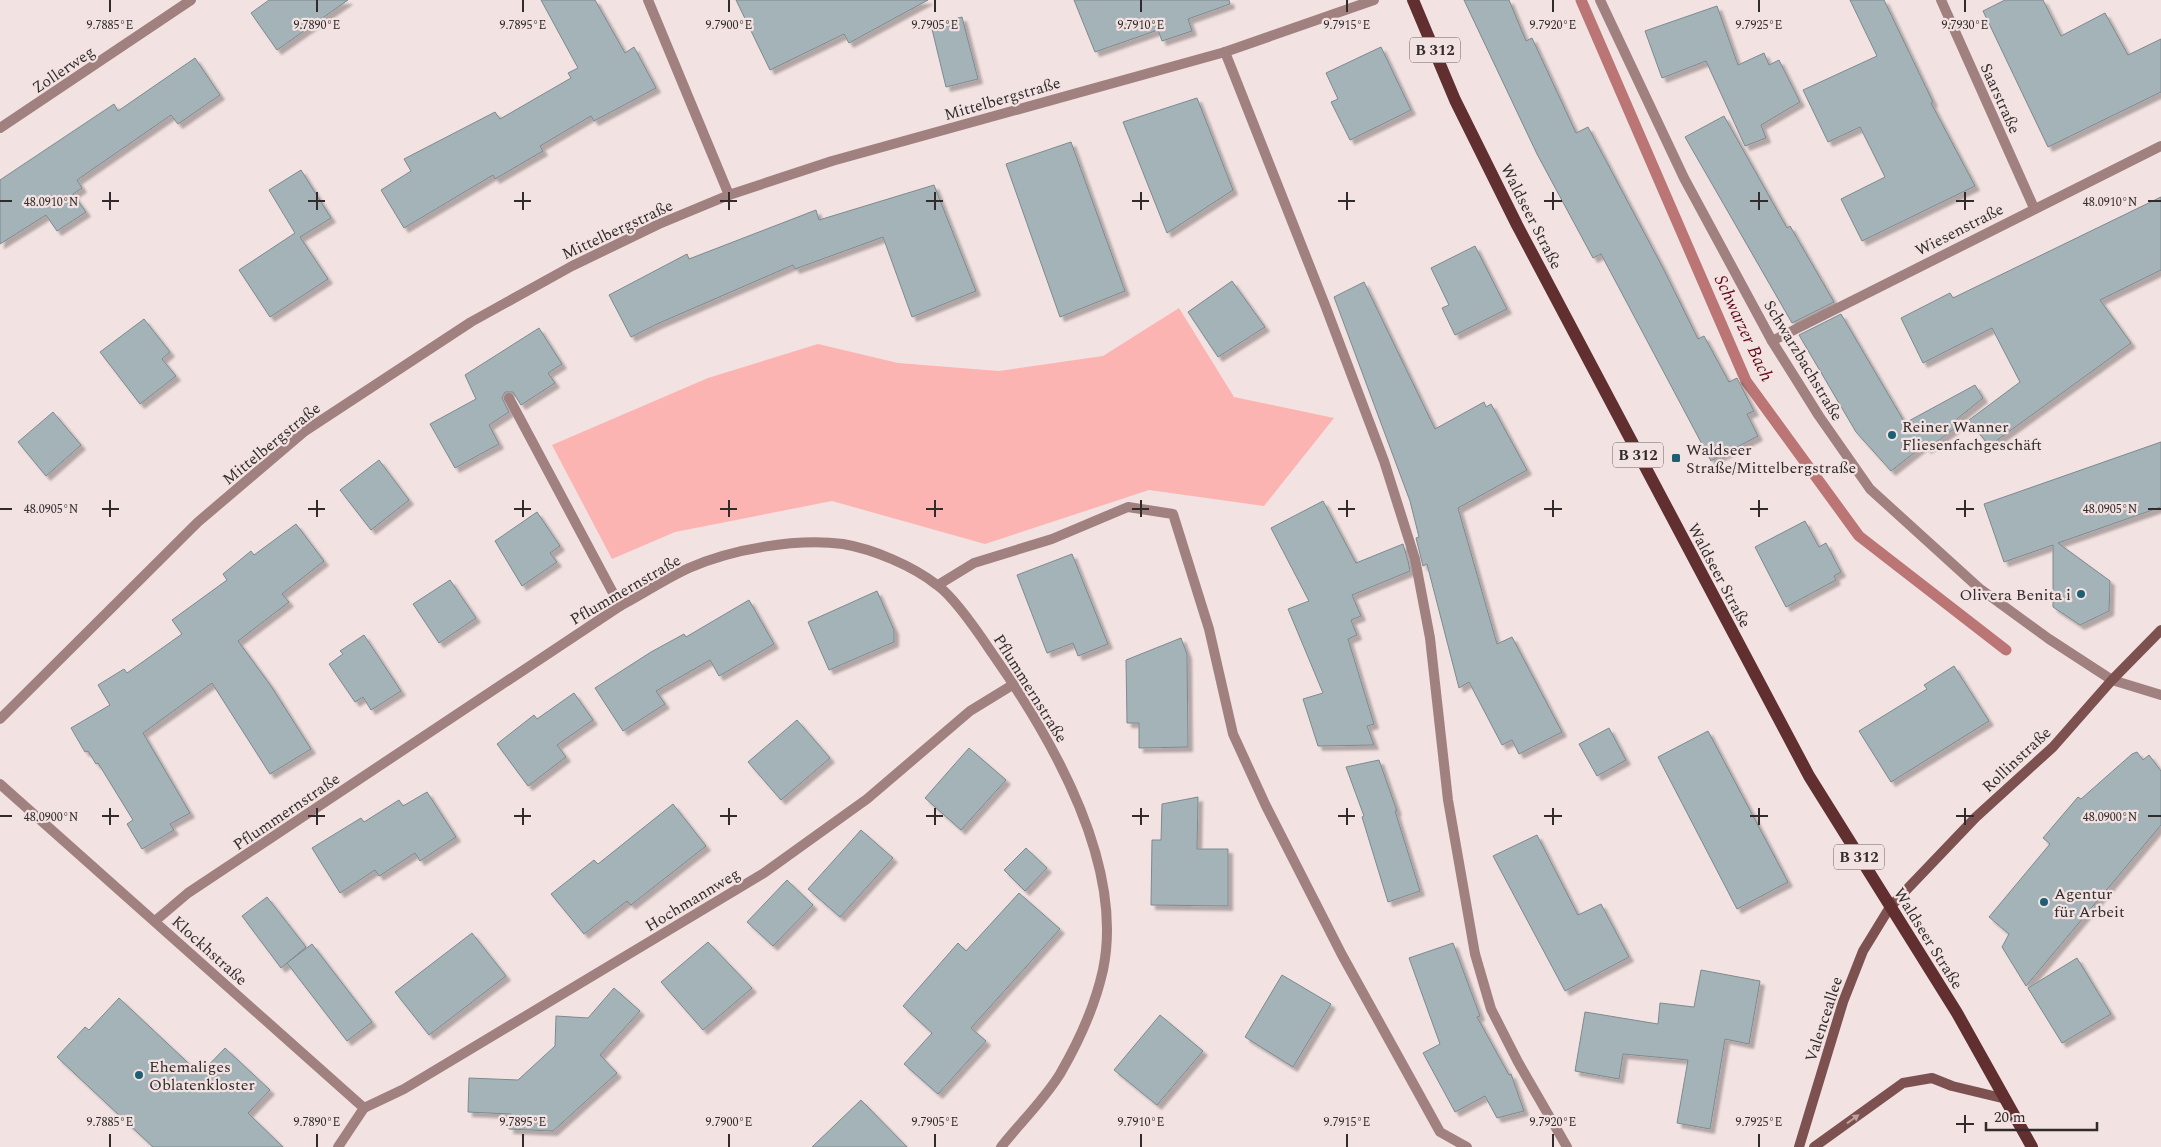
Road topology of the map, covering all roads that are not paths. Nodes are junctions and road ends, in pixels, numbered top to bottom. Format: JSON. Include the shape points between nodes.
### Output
{"nodes":[{"id":1,"x":191,"y":0,"type":"edge"},
{"id":2,"x":648,"y":0,"type":"edge"},
{"id":3,"x":1374,"y":0,"type":"edge"},
{"id":4,"x":1413,"y":0,"type":"edge"},
{"id":5,"x":1600,"y":0,"type":"edge"},
{"id":6,"x":1941,"y":0,"type":"edge"},
{"id":7,"x":1225,"y":52,"type":"junction"},
{"id":8,"x":0,"y":128,"type":"edge"},
{"id":9,"x":2161,"y":146,"type":"edge"},
{"id":10,"x":729,"y":195,"type":"junction"},
{"id":11,"x":2034,"y":208,"type":"junction"},
{"id":12,"x":1772,"y":341,"type":"junction"},
{"id":13,"x":509,"y":398,"type":"dead end"},
{"id":14,"x":938,"y":585,"type":"junction"},
{"id":15,"x":620,"y":606,"type":"junction"},
{"id":16,"x":2161,"y":630,"type":"edge"},
{"id":17,"x":2112,"y":680,"type":"junction"},
{"id":18,"x":1014,"y":684,"type":"junction"},
{"id":19,"x":2161,"y":695,"type":"edge"},
{"id":20,"x":0,"y":719,"type":"edge"},
{"id":21,"x":0,"y":784,"type":"edge"},
{"id":22,"x":1890,"y":907,"type":"junction"},
{"id":23,"x":155,"y":921,"type":"junction"},
{"id":24,"x":2006,"y":1099,"type":"junction"},
{"id":25,"x":364,"y":1108,"type":"junction"},
{"id":26,"x":338,"y":1147,"type":"edge"},
{"id":27,"x":1001,"y":1147,"type":"edge"},
{"id":28,"x":1467,"y":1147,"type":"edge"},
{"id":29,"x":1568,"y":1147,"type":"edge"},
{"id":30,"x":1799,"y":1147,"type":"edge"},
{"id":31,"x":1814,"y":1147,"type":"edge"},
{"id":32,"x":2032,"y":1147,"type":"edge"}],
"edges":[{"from":1,"to":8,"type":"street","name":"Zollerweg"},
{"from":2,"to":10,"type":"street"},
{"from":3,"to":7,"type":"street","name":"Mittelbergstraße"},
{"from":4,"to":22,"type":"main road","name":"Waldseer Straße","number":"B 312","via":[[1455,100],[1517,225],[1809,776]]},
{"from":5,"to":12,"type":"street","name":"Schwarzbachstraße","via":[[1684,178]]},
{"from":6,"to":11,"type":"street","name":"Saarstraße"},
{"from":7,"to":10,"type":"street","name":"Mittelbergstraße","via":[[851,156]]},
{"from":7,"to":29,"type":"street","via":[[1322,295],[1384,461],[1415,559],[1430,638],[1449,809],[1475,954],[1491,1009]]},
{"from":9,"to":11,"type":"street","name":"Wiesenstraße"},
{"from":10,"to":20,"type":"street","name":"Mittelbergstraße","via":[[572,266],[471,322],[305,431],[198,522]]},
{"from":11,"to":12,"type":"street","name":"Wiesenstraße"},
{"from":12,"to":17,"type":"street","name":"Schwarzbachstraße","via":[[1870,489],[1979,588]]},
{"from":13,"to":15,"type":"street"},
{"from":14,"to":15,"type":"street","name":"Pflummernstraße","via":[[886,556],[844,544],[806,542],[750,549],[690,568]]},
{"from":14,"to":18,"type":"street","name":"Pflummernstraße","via":[[978,632]]},
{"from":14,"to":28,"type":"street","via":[[974,564],[1052,539],[1128,508],[1173,514],[1209,629],[1233,734],[1266,806],[1342,955],[1440,1132]]},
{"from":15,"to":23,"type":"street","name":"Pflummernstraße","via":[[188,892]]},
{"from":16,"to":17,"type":"street","name":"Rollinstraße"},
{"from":17,"to":19,"type":"street","name":"Schwarzbachstraße"},
{"from":17,"to":22,"type":"street","name":"Rollinstraße","via":[[2053,747],[1976,818]]},
{"from":18,"to":25,"type":"street","name":"Hochmannweg","via":[[970,711],[867,799],[764,874],[404,1089]]},
{"from":18,"to":27,"type":"street","name":"Pflummernstraße","via":[[1054,750],[1080,810],[1098,864],[1107,916],[1103,969],[1089,1016],[1059,1075]]},
{"from":21,"to":23,"type":"street","name":"Klockhstraße"},
{"from":22,"to":24,"type":"main road","name":"Waldseer Straße","number":"B 312","via":[[1957,1013]]},
{"from":22,"to":30,"type":"street","name":"Valenceallee","via":[[1859,960],[1843,1002]]},
{"from":23,"to":25,"type":"street","name":"Klockhstraße"},
{"from":31,"to":24,"type":"street","one_way":true,"via":[[1903,1083],[1932,1078]]},
{"from":24,"to":32,"type":"main road","name":"Waldseer Straße","number":"B 312"},
{"from":25,"to":26,"type":"street"}]}
